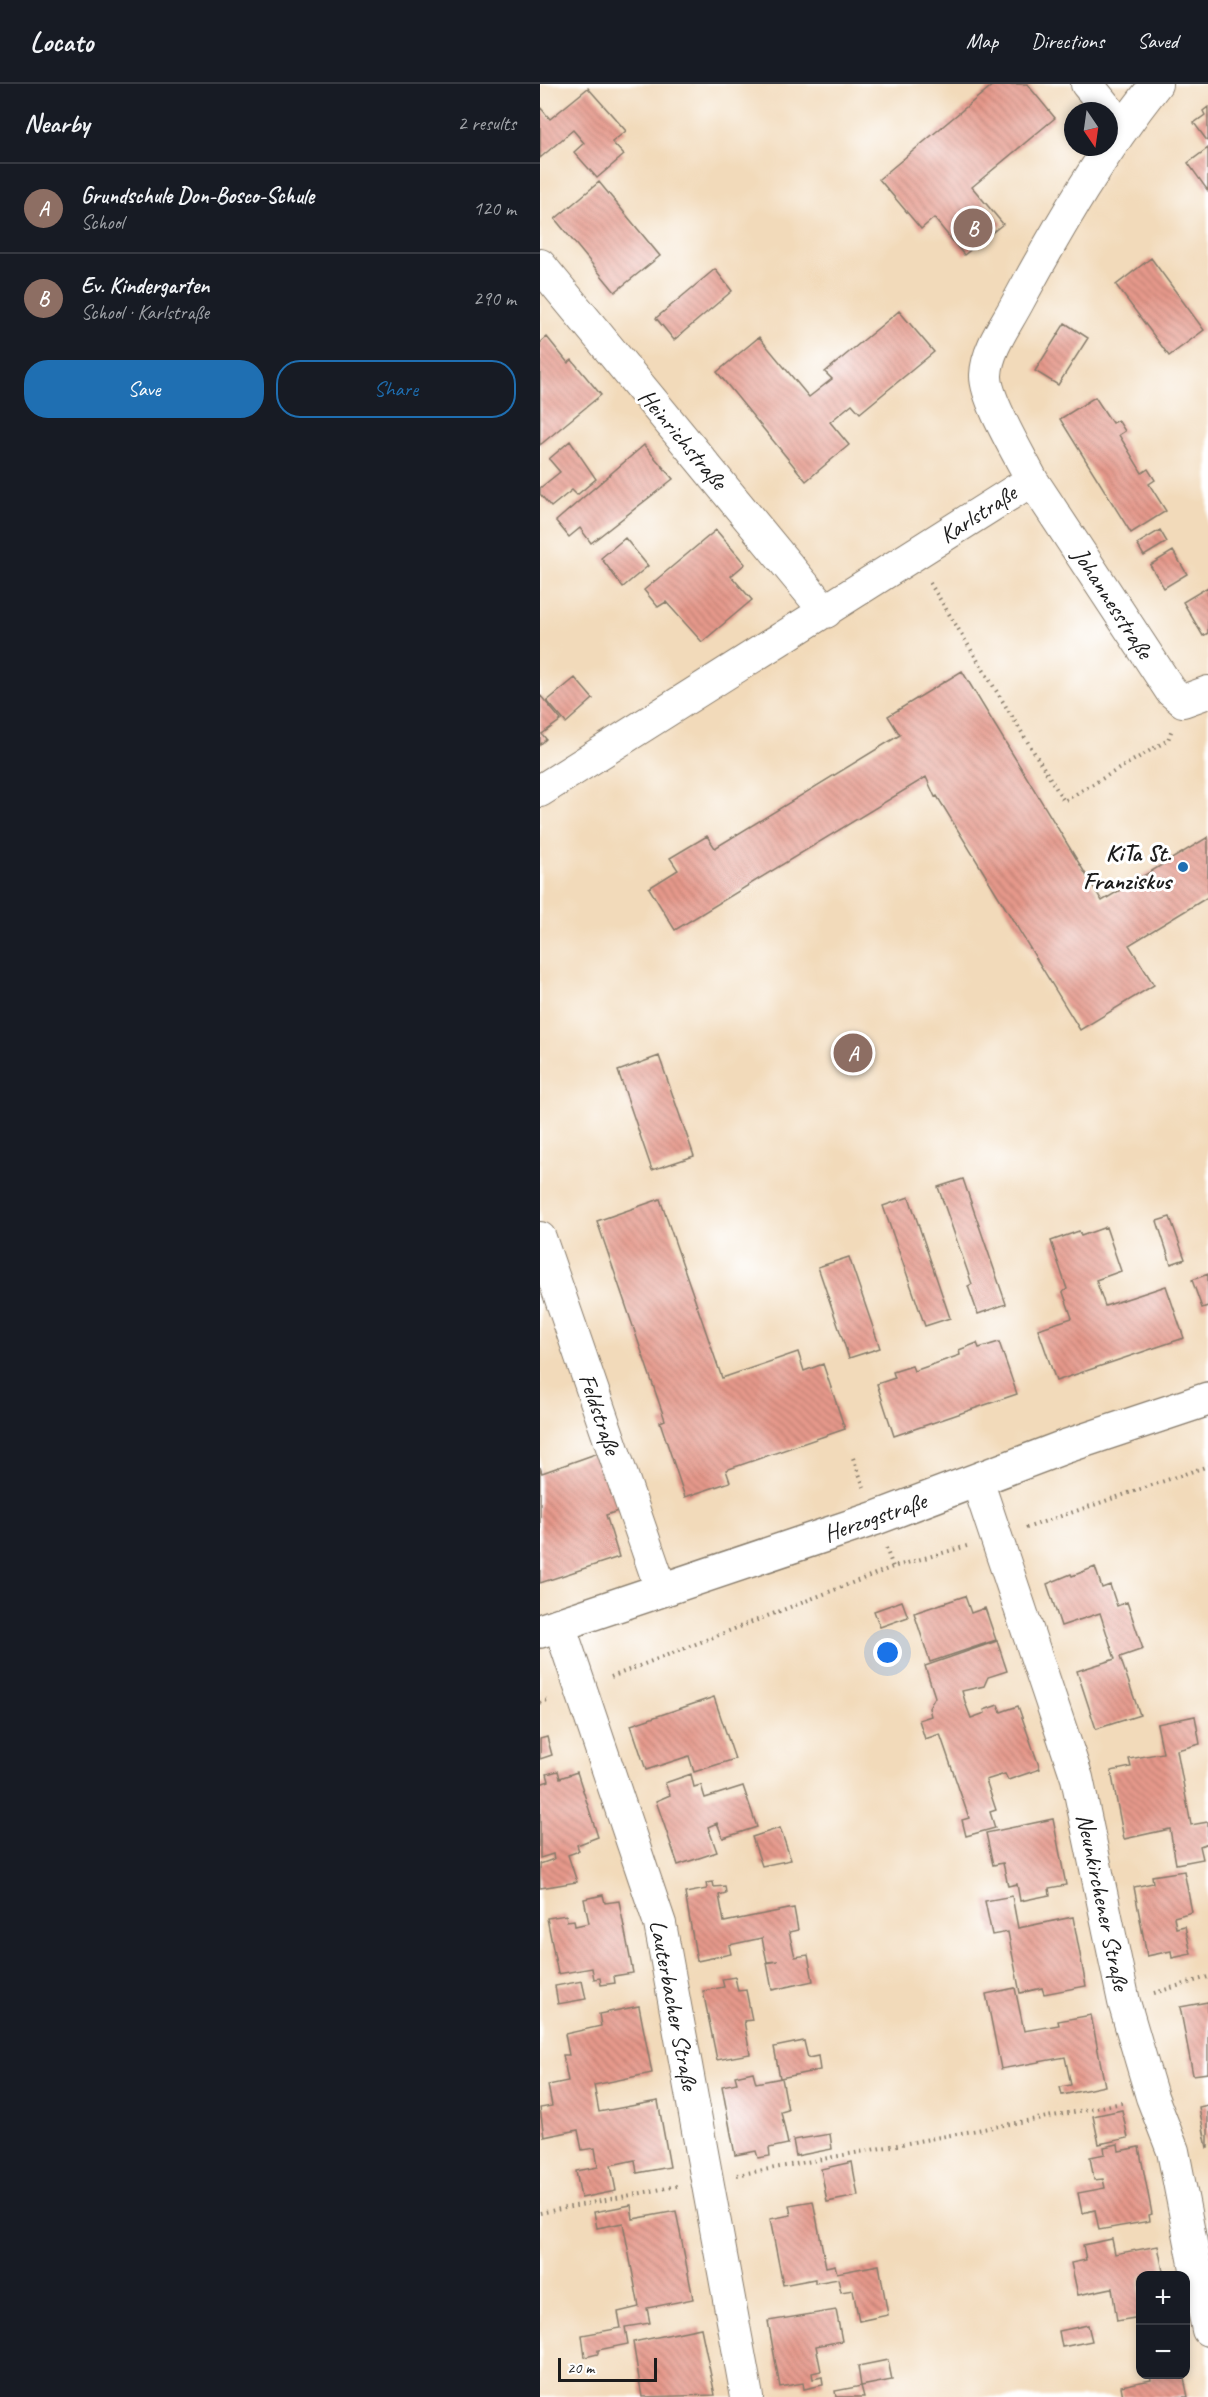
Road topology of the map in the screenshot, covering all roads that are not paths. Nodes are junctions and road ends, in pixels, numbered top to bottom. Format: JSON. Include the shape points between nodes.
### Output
{"nodes":[{"id":1,"x":1087,"y":84,"type":"edge"},
{"id":2,"x":1156,"y":84,"type":"edge"},
{"id":3,"x":1102,"y":102,"type":"edge"},
{"id":4,"x":1118,"y":112,"type":"edge"},
{"id":5,"x":1094,"y":156,"type":"edge"},
{"id":6,"x":540,"y":265,"type":"edge"},
{"id":7,"x":1032,"y":480,"type":"junction"},
{"id":8,"x":826,"y":612,"type":"junction"},
{"id":9,"x":1196,"y":696,"type":"edge"},
{"id":10,"x":540,"y":791,"type":"edge"},
{"id":11,"x":540,"y":1238,"type":"edge"},
{"id":12,"x":1208,"y":1398,"type":"edge"},
{"id":13,"x":977,"y":1480,"type":"junction"},
{"id":14,"x":660,"y":1589,"type":"junction"},
{"id":15,"x":550,"y":1628,"type":"edge"},
{"id":16,"x":1208,"y":2330,"type":"edge"},
{"id":17,"x":747,"y":2397,"type":"edge"}],
"edges":[{"from":1,"to":3,"type":"street"},
{"from":2,"to":4,"type":"street","name":"Karlstraße"},
{"from":5,"to":7,"type":"street","name":"Karlstraße","via":[[992,351],[986,376],[990,396]]},
{"from":6,"to":8,"type":"street","name":"Heinrichstraße"},
{"from":7,"to":8,"type":"street","name":"Karlstraße"},
{"from":7,"to":9,"type":"street","name":"Johannesstraße","via":[[1171,692]]},
{"from":8,"to":10,"type":"street","name":"Karlstraße"},
{"from":11,"to":14,"type":"street","name":"Feldstraße"},
{"from":12,"to":13,"type":"street","name":"Herzogstraße"},
{"from":13,"to":14,"type":"street","name":"Herzogstraße","via":[[876,1518]]},
{"from":13,"to":16,"type":"street","name":"Neunkirchener Straße","via":[[1077,1778],[1124,2002],[1152,2097],[1173,2151]]},
{"from":14,"to":15,"type":"street","name":"Herzogstraße"},
{"from":15,"to":17,"type":"street","name":"Lauterbacher Straße","via":[[581,1689],[660,1924]]}]}
